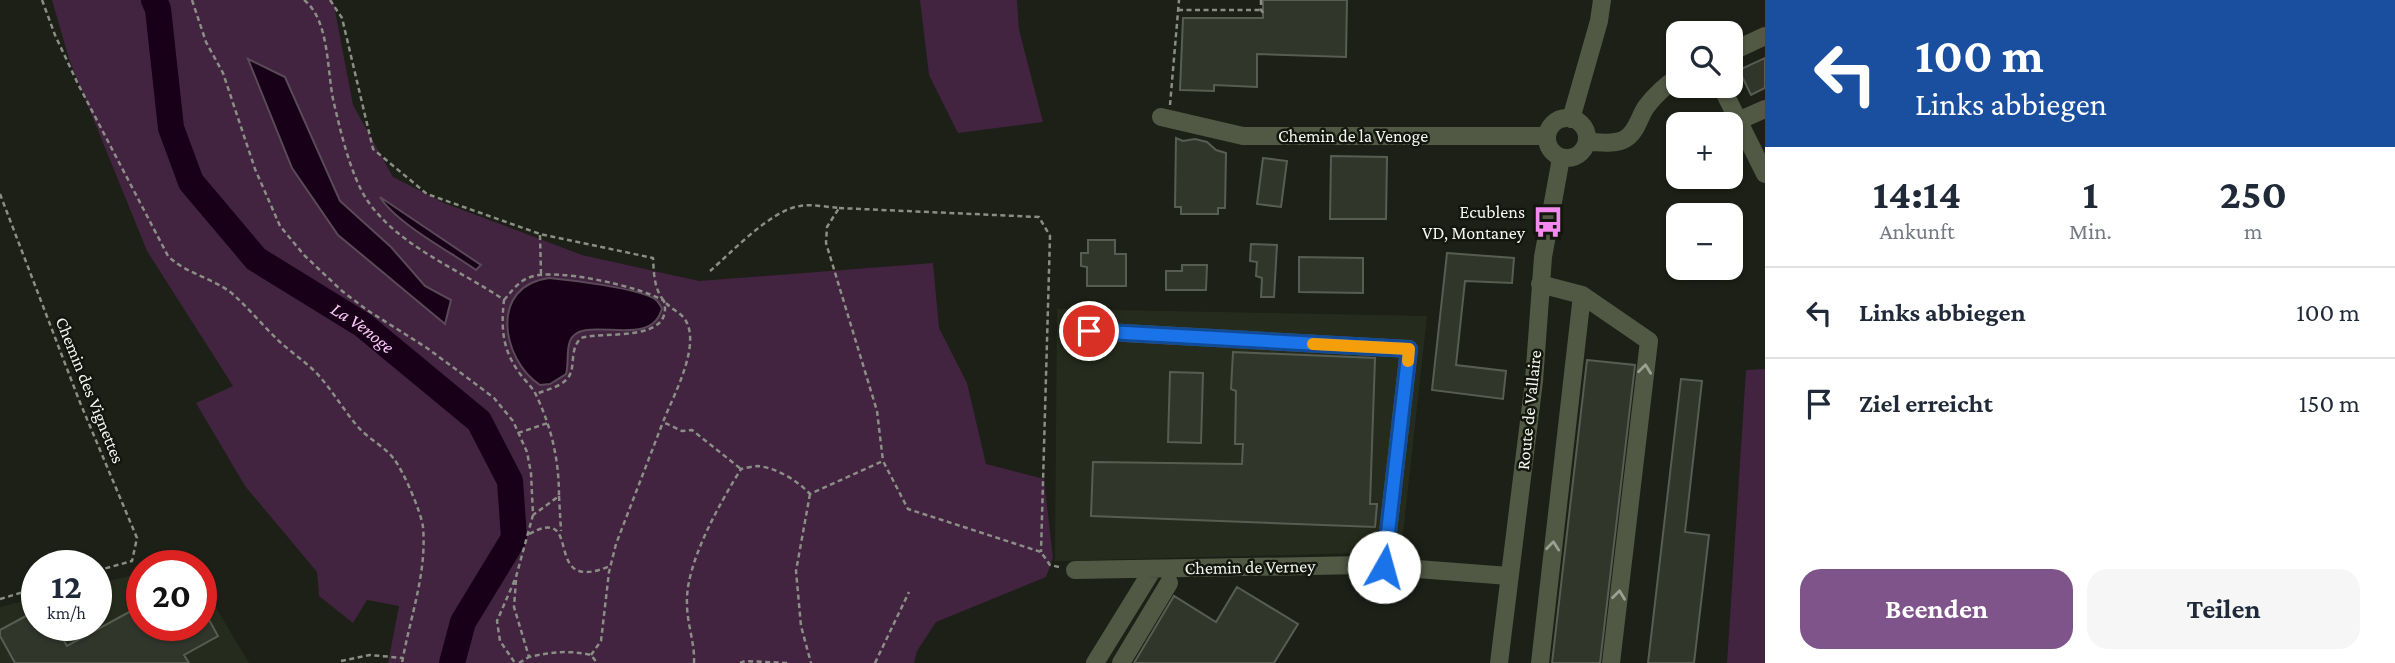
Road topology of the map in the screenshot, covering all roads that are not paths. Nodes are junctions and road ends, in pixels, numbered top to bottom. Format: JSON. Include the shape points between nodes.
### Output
{"nodes":[{"id":1,"x":1602,"y":0,"type":"edge"},
{"id":2,"x":1765,"y":36,"type":"edge"},
{"id":3,"x":1743,"y":46,"type":"edge"},
{"id":4,"x":1666,"y":86,"type":"edge"},
{"id":5,"x":1765,"y":109,"type":"edge"},
{"id":6,"x":1165,"y":118,"type":"road end"},
{"id":7,"x":1572,"y":118,"type":"junction"},
{"id":8,"x":1743,"y":119,"type":"edge"},
{"id":9,"x":1743,"y":131,"type":"edge"},
{"id":10,"x":1546,"y":136,"type":"junction"},
{"id":11,"x":1587,"y":142,"type":"junction"},
{"id":12,"x":1561,"y":158,"type":"junction"},
{"id":13,"x":1765,"y":174,"type":"edge"},
{"id":14,"x":1540,"y":284,"type":"junction"},
{"id":15,"x":1582,"y":295,"type":"junction"},
{"id":16,"x":1089,"y":331,"type":"dead end"},
{"id":17,"x":1384,"y":567,"type":"junction"},
{"id":18,"x":1153,"y":569,"type":"junction"},
{"id":19,"x":1075,"y":570,"type":"road end"},
{"id":20,"x":1509,"y":576,"type":"junction"},
{"id":21,"x":1169,"y":583,"type":"dead end"},
{"id":22,"x":1095,"y":663,"type":"edge"},
{"id":23,"x":1121,"y":663,"type":"edge"},
{"id":24,"x":1499,"y":663,"type":"edge"},
{"id":25,"x":1540,"y":663,"type":"edge"},
{"id":26,"x":1611,"y":663,"type":"edge"}],
"edges":[{"from":1,"to":7,"type":"street"},
{"from":2,"to":3,"type":"street"},
{"from":4,"to":11,"type":"street","via":[[1624,140]]},
{"from":5,"to":8,"type":"street"},
{"from":6,"to":10,"type":"street","name":"Chemin de la Venoge","via":[[1243,136]]},
{"from":7,"to":10,"type":"street","via":[[1556,121]]},
{"from":7,"to":11,"type":"street","via":[[1583,127]]},
{"from":9,"to":13,"type":"street"},
{"from":10,"to":12,"type":"street","via":[[1549,147]]},
{"from":11,"to":12,"type":"street","via":[[1576,156]]},
{"from":12,"to":14,"type":"street","name":"Route de Vallaire"},
{"from":14,"to":15,"type":"street"},
{"from":14,"to":20,"type":"street","name":"Route de Vallaire","via":[[1534,381]]},
{"from":25,"to":15,"type":"street","one_way":true},
{"from":26,"to":15,"type":"street","one_way":true,"via":[[1649,341]]},
{"from":16,"to":17,"type":"street","via":[[1409,349]]},
{"from":17,"to":18,"type":"street","name":"Chemin de Verney"},
{"from":17,"to":20,"type":"street","name":"Chemin de Verney"},
{"from":18,"to":19,"type":"street","name":"Chemin de Verney"},
{"from":18,"to":22,"type":"street"},
{"from":20,"to":24,"type":"street","name":"Route de Vallaire"},
{"from":21,"to":23,"type":"street"}]}
